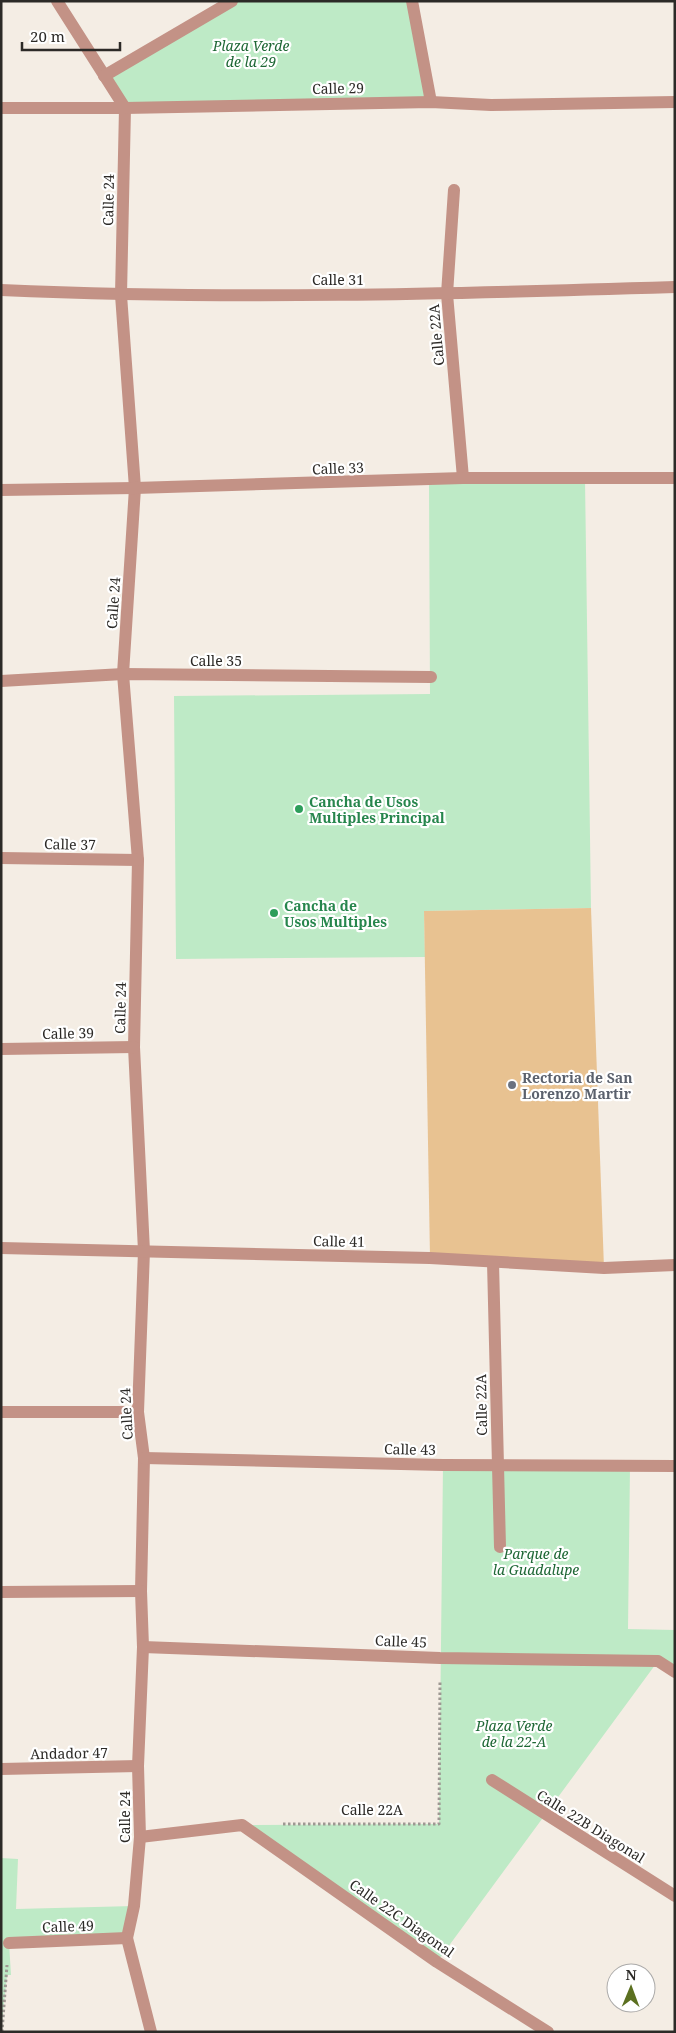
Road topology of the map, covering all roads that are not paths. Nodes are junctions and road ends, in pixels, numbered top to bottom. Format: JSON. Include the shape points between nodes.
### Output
{"nodes":[{"id":1,"x":57,"y":1,"type":"edge"},
{"id":2,"x":232,"y":1,"type":"edge"},
{"id":3,"x":412,"y":1,"type":"edge"},
{"id":4,"x":104,"y":76,"type":"junction"},
{"id":5,"x":431,"y":102,"type":"junction"},
{"id":6,"x":675,"y":102,"type":"edge"},
{"id":7,"x":1,"y":108,"type":"edge"},
{"id":8,"x":125,"y":108,"type":"junction"},
{"id":9,"x":454,"y":190,"type":"dead end"},
{"id":10,"x":675,"y":287,"type":"edge"},
{"id":11,"x":1,"y":290,"type":"edge"},
{"id":12,"x":448,"y":294,"type":"junction"},
{"id":13,"x":121,"y":295,"type":"junction"},
{"id":14,"x":463,"y":478,"type":"junction"},
{"id":15,"x":675,"y":478,"type":"edge"},
{"id":16,"x":135,"y":488,"type":"junction"},
{"id":17,"x":1,"y":490,"type":"edge"},
{"id":18,"x":123,"y":674,"type":"junction"},
{"id":19,"x":431,"y":677,"type":"dead end"},
{"id":20,"x":1,"y":680,"type":"edge"},
{"id":21,"x":1,"y":858,"type":"edge"},
{"id":22,"x":138,"y":860,"type":"junction"},
{"id":23,"x":134,"y":1047,"type":"junction"},
{"id":24,"x":1,"y":1049,"type":"edge"},
{"id":25,"x":1,"y":1248,"type":"edge"},
{"id":26,"x":144,"y":1251,"type":"junction"},
{"id":27,"x":492,"y":1262,"type":"junction"},
{"id":28,"x":675,"y":1265,"type":"edge"},
{"id":29,"x":1,"y":1412,"type":"edge"},
{"id":30,"x":138,"y":1412,"type":"junction"},
{"id":31,"x":144,"y":1458,"type":"junction"},
{"id":32,"x":497,"y":1465,"type":"junction"},
{"id":33,"x":675,"y":1466,"type":"edge"},
{"id":34,"x":500,"y":1547,"type":"dead end"},
{"id":35,"x":141,"y":1591,"type":"junction"},
{"id":36,"x":1,"y":1592,"type":"edge"},
{"id":37,"x":144,"y":1647,"type":"junction"},
{"id":38,"x":675,"y":1672,"type":"edge"},
{"id":39,"x":138,"y":1766,"type":"junction"},
{"id":40,"x":1,"y":1769,"type":"edge"},
{"id":41,"x":492,"y":1780,"type":"dead end"},
{"id":42,"x":140,"y":1837,"type":"junction"},
{"id":43,"x":675,"y":1896,"type":"edge"},
{"id":44,"x":127,"y":1938,"type":"junction"},
{"id":45,"x":9,"y":1943,"type":"road end"},
{"id":46,"x":151,"y":2032,"type":"edge"},
{"id":47,"x":548,"y":2032,"type":"edge"}],
"edges":[{"from":1,"to":4,"type":"street"},
{"from":2,"to":4,"type":"street"},
{"from":3,"to":5,"type":"street"},
{"from":4,"to":8,"type":"street"},
{"from":5,"to":6,"type":"street","name":"Calle 29","via":[[491,105]]},
{"from":5,"to":8,"type":"street","name":"Calle 29"},
{"from":7,"to":8,"type":"street","name":"Calle 29"},
{"from":8,"to":13,"type":"street","name":"Calle 24"},
{"from":9,"to":12,"type":"street","name":"Calle 22A"},
{"from":10,"to":12,"type":"street","name":"Calle 31"},
{"from":11,"to":13,"type":"street","name":"Calle 31"},
{"from":12,"to":13,"type":"street","name":"Calle 31"},
{"from":12,"to":14,"type":"street","name":"Calle 22A"},
{"from":13,"to":16,"type":"street","name":"Calle 24"},
{"from":14,"to":15,"type":"street","name":"Calle 33"},
{"from":14,"to":16,"type":"street","name":"Calle 33"},
{"from":16,"to":17,"type":"street","name":"Calle 33"},
{"from":16,"to":18,"type":"street","name":"Calle 24"},
{"from":18,"to":19,"type":"street","name":"Calle 35"},
{"from":18,"to":20,"type":"street","name":"Calle 35"},
{"from":18,"to":22,"type":"street","name":"Calle 24"},
{"from":21,"to":22,"type":"street","name":"Calle 37"},
{"from":22,"to":23,"type":"street","name":"Calle 24"},
{"from":23,"to":24,"type":"street","name":"Calle 39"},
{"from":23,"to":26,"type":"street","name":"Calle 24"},
{"from":25,"to":26,"type":"street","name":"Calle 41"},
{"from":26,"to":27,"type":"street","name":"Calle 41"},
{"from":26,"to":30,"type":"street","name":"Calle 24"},
{"from":27,"to":28,"type":"street","name":"Calle 41","via":[[604,1268]]},
{"from":27,"to":32,"type":"street","name":"Calle 22A"},
{"from":29,"to":30,"type":"street"},
{"from":30,"to":31,"type":"street","name":"Calle 24"},
{"from":31,"to":32,"type":"street","name":"Calle 43"},
{"from":31,"to":35,"type":"street","name":"Calle 24"},
{"from":32,"to":33,"type":"street","name":"Calle 43"},
{"from":32,"to":34,"type":"street","name":"Calle 22A"},
{"from":35,"to":36,"type":"street"},
{"from":35,"to":37,"type":"street","name":"Calle 24"},
{"from":37,"to":38,"type":"street","name":"Calle 45","via":[[440,1658],[658,1661]]},
{"from":37,"to":39,"type":"street","name":"Calle 24"},
{"from":39,"to":40,"type":"street","name":"Andador 47"},
{"from":39,"to":42,"type":"street","name":"Calle 24"},
{"from":41,"to":43,"type":"street","name":"Calle 22B Diagonal"},
{"from":42,"to":44,"type":"street","name":"Calle 24","via":[[134,1906]]},
{"from":42,"to":47,"type":"street","name":"Calle 22C Diagonal","via":[[242,1825],[437,1962]]},
{"from":44,"to":45,"type":"street","name":"Calle 49"},
{"from":44,"to":46,"type":"street","name":"Calle 24"}]}
